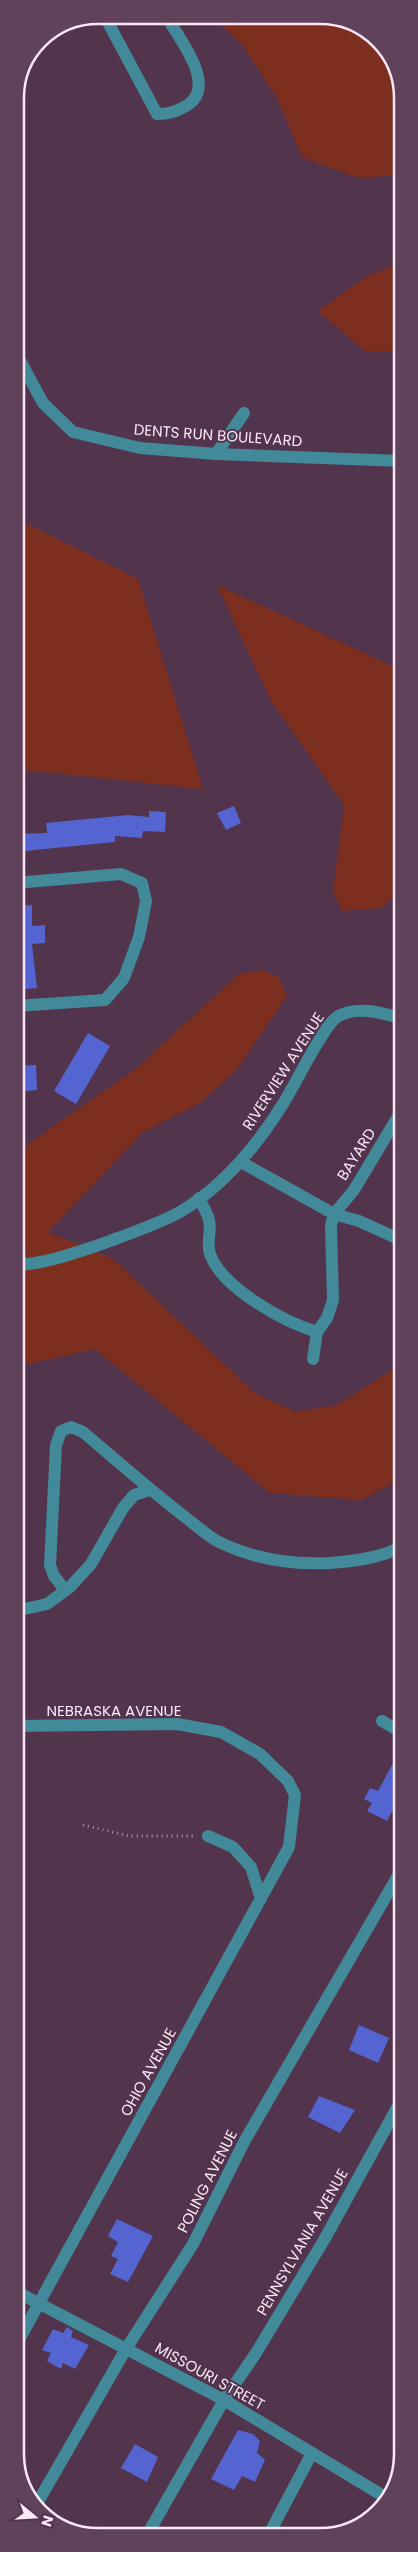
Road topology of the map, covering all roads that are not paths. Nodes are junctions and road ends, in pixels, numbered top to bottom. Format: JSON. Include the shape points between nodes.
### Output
{"nodes":[{"id":1,"x":109,"y":24,"type":"edge"},
{"id":2,"x":171,"y":24,"type":"edge"},
{"id":3,"x":24,"y":368,"type":"edge"},
{"id":4,"x":244,"y":413,"type":"dead end"},
{"id":5,"x":216,"y":454,"type":"junction"},
{"id":6,"x":394,"y":461,"type":"edge"},
{"id":7,"x":24,"y":882,"type":"edge"},
{"id":8,"x":24,"y":1005,"type":"edge"},
{"id":9,"x":394,"y":1017,"type":"edge"},
{"id":10,"x":394,"y":1123,"type":"edge"},
{"id":11,"x":241,"y":1162,"type":"junction"},
{"id":12,"x":199,"y":1198,"type":"junction"},
{"id":13,"x":334,"y":1214,"type":"junction"},
{"id":14,"x":394,"y":1237,"type":"edge"},
{"id":15,"x":24,"y":1265,"type":"edge"},
{"id":16,"x":317,"y":1332,"type":"junction"},
{"id":17,"x":313,"y":1359,"type":"dead end"},
{"id":18,"x":150,"y":1490,"type":"junction"},
{"id":19,"x":394,"y":1551,"type":"edge"},
{"id":20,"x":65,"y":1590,"type":"junction"},
{"id":21,"x":24,"y":1609,"type":"edge"},
{"id":22,"x":382,"y":1721,"type":"dead end"},
{"id":23,"x":24,"y":1726,"type":"edge"},
{"id":24,"x":394,"y":1728,"type":"edge"},
{"id":25,"x":295,"y":1807,"type":"joint"},
{"id":26,"x":208,"y":1836,"type":"road end"},
{"id":27,"x":394,"y":1883,"type":"edge"},
{"id":28,"x":261,"y":1898,"type":"junction"},
{"id":29,"x":394,"y":2113,"type":"edge"},
{"id":30,"x":24,"y":2296,"type":"edge"},
{"id":31,"x":39,"y":2305,"type":"junction"},
{"id":32,"x":24,"y":2331,"type":"edge"},
{"id":33,"x":126,"y":2349,"type":"junction"},
{"id":34,"x":224,"y":2400,"type":"junction"},
{"id":35,"x":312,"y":2453,"type":"junction"},
{"id":36,"x":44,"y":2492,"type":"edge"},
{"id":37,"x":382,"y":2495,"type":"edge"},
{"id":38,"x":151,"y":2528,"type":"edge"},
{"id":39,"x":272,"y":2528,"type":"edge"}],
"edges":[{"from":1,"to":2,"type":"street","via":[[157,114],[171,114],[192,102],[200,90],[198,72]]},
{"from":3,"to":5,"type":"street","name":"DENTS RUN BOULEVARD","via":[[43,404],[73,432],[140,448]]},
{"from":4,"to":5,"type":"street"},
{"from":5,"to":6,"type":"street","name":"DENTS RUN BOULEVARD"},
{"from":7,"to":8,"type":"street","via":[[120,874],[142,883],[146,901],[139,937],[124,978],[105,1000]]},
{"from":9,"to":11,"type":"street","name":"RIVERVIEW AVENUE","via":[[374,1011],[350,1012],[336,1018],[281,1107]]},
{"from":10,"to":13,"type":"street","name":"BAYARD","via":[[354,1190]]},
{"from":11,"to":12,"type":"street","name":"RIVERVIEW AVENUE"},
{"from":11,"to":13,"type":"street"},
{"from":12,"to":15,"type":"street","name":"RIVERVIEW AVENUE","via":[[179,1212],[121,1237]]},
{"from":12,"to":16,"type":"street","via":[[210,1221],[209,1251],[215,1267],[244,1294],[294,1325]]},
{"from":13,"to":14,"type":"street"},
{"from":13,"to":16,"type":"street","via":[[331,1226],[333,1300],[327,1318]]},
{"from":16,"to":17,"type":"street"},
{"from":18,"to":19,"type":"street","via":[[217,1541],[245,1553],[307,1564],[348,1562]]},
{"from":18,"to":20,"type":"street","via":[[134,1495],[91,1564]]},
{"from":18,"to":20,"type":"street","via":[[83,1432],[71,1427],[61,1431],[56,1445],[50,1565]]},
{"from":20,"to":21,"type":"street","via":[[46,1604]]},
{"from":22,"to":24,"type":"street"},
{"from":23,"to":25,"type":"street","name":"NEBRASKA AVENUE","via":[[177,1724],[221,1732],[260,1754],[288,1781],[295,1795]]},
{"from":25,"to":28,"type":"street","name":"OHIO AVENUE","via":[[289,1847]]},
{"from":26,"to":28,"type":"street","via":[[233,1847],[251,1867]]},
{"from":27,"to":33,"type":"street","name":"POLING AVENUE","via":[[244,2142],[193,2244]]},
{"from":28,"to":31,"type":"street","name":"OHIO AVENUE"},
{"from":29,"to":34,"type":"street","name":"PENNSYLVANIA AVENUE","via":[[324,2240]]},
{"from":30,"to":31,"type":"street","name":"MISSOURI STREET"},
{"from":31,"to":32,"type":"street","name":"OHIO AVENUE"},
{"from":31,"to":33,"type":"street","name":"MISSOURI STREET"},
{"from":33,"to":34,"type":"street","name":"MISSOURI STREET"},
{"from":33,"to":36,"type":"street","name":"POLING AVENUE"},
{"from":34,"to":35,"type":"street","name":"MISSOURI STREET"},
{"from":34,"to":38,"type":"street","name":"PENNSYLVANIA AVENUE"},
{"from":35,"to":37,"type":"street","name":"MISSOURI STREET"},
{"from":35,"to":39,"type":"street"}]}
